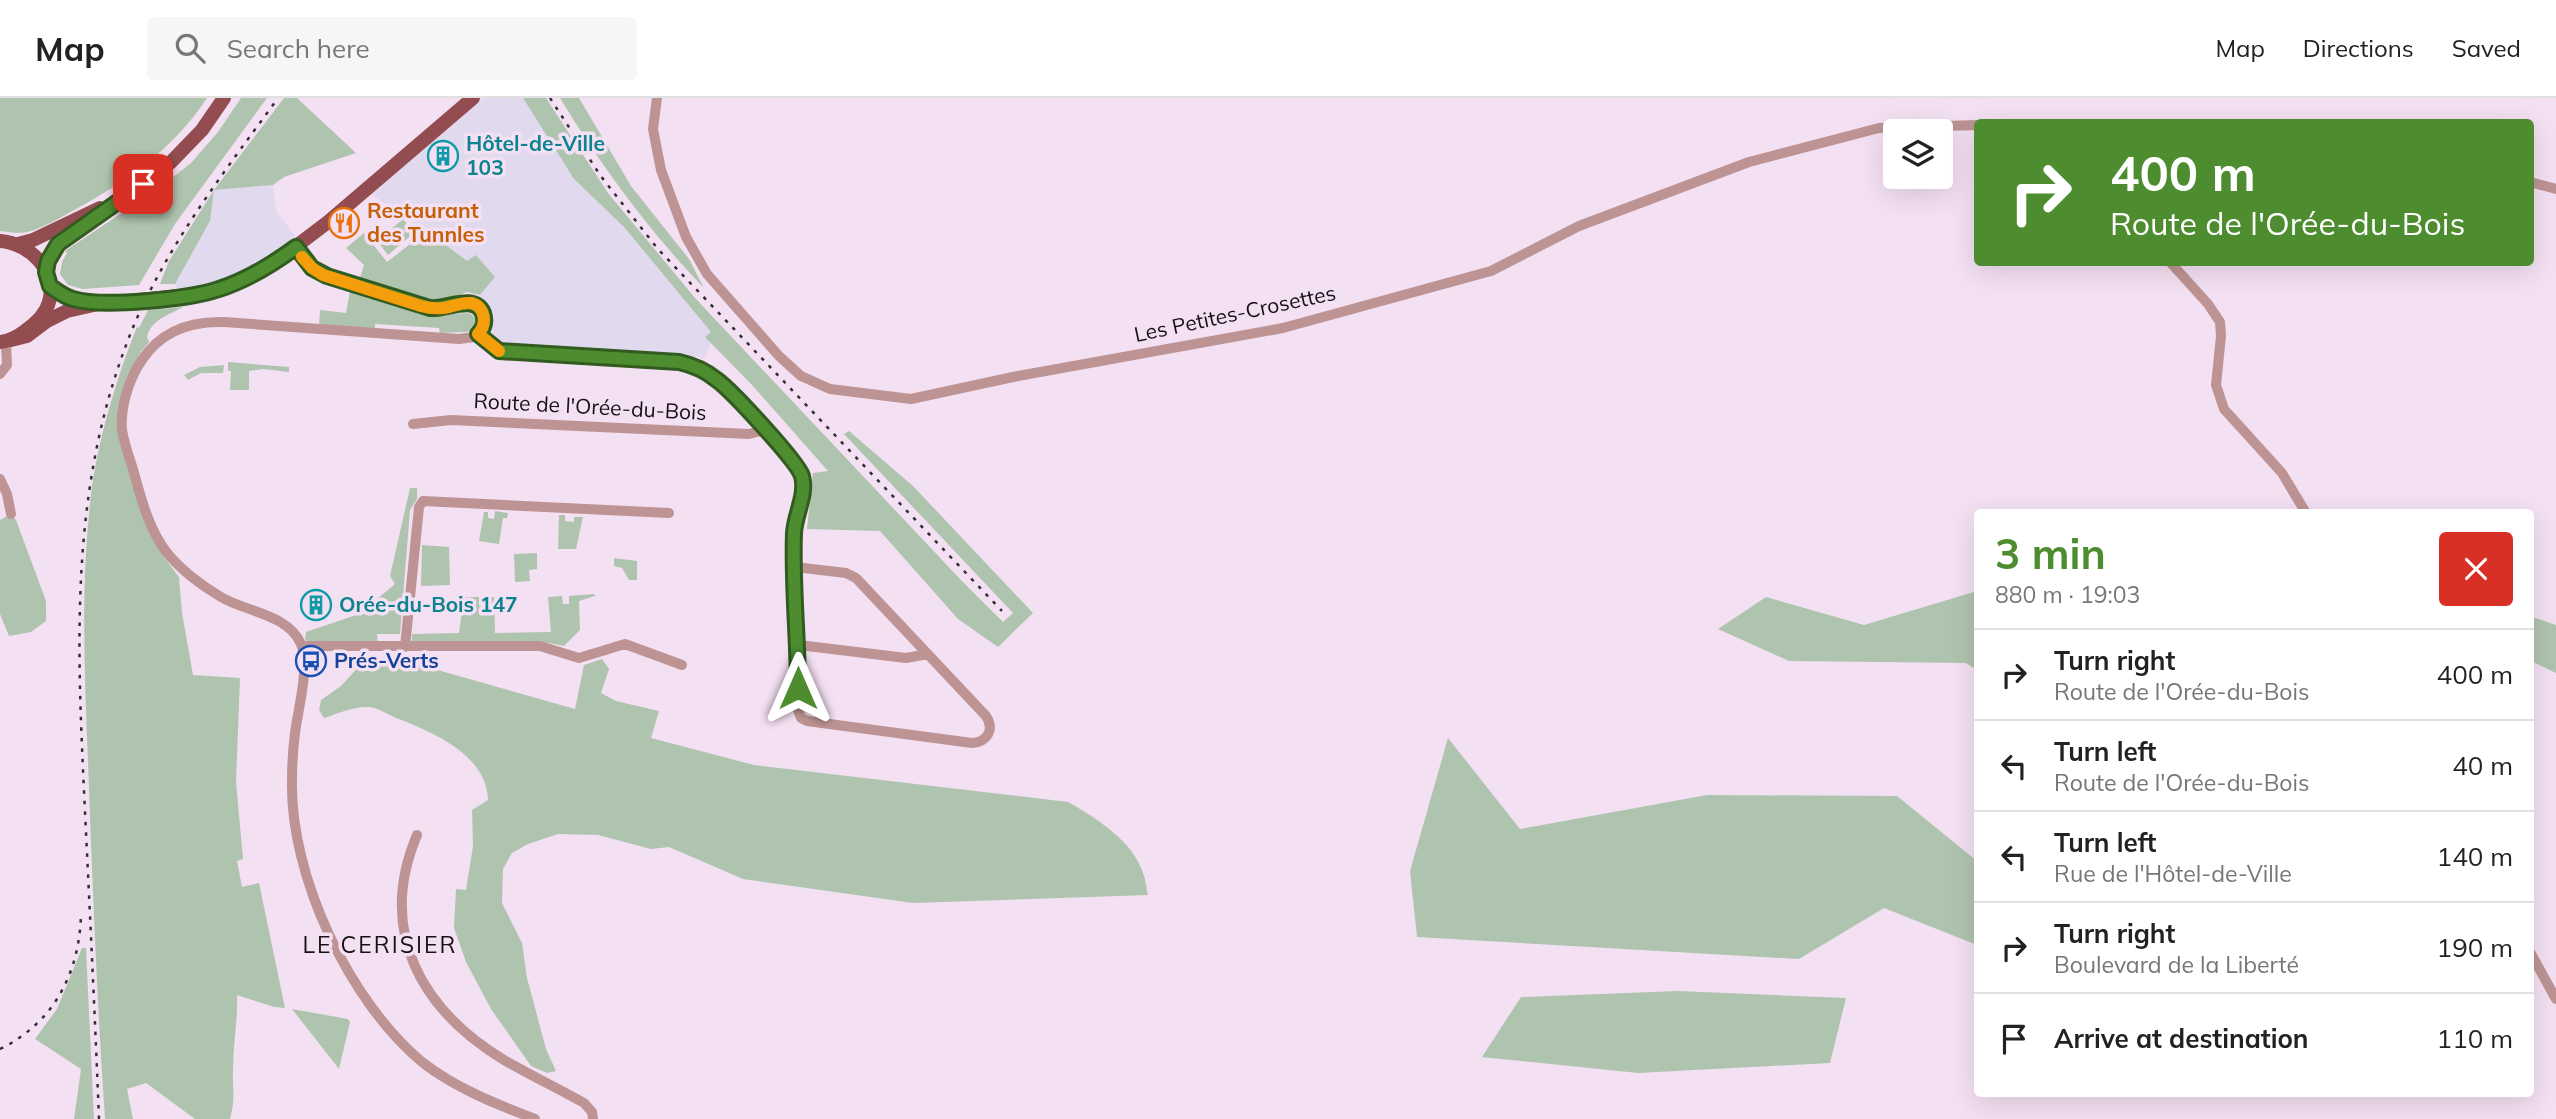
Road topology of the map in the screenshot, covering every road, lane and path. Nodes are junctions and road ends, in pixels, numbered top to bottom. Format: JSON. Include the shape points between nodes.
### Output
{"nodes":[{"id":1,"x":224,"y":98,"type":"edge"},
{"id":2,"x":473,"y":98,"type":"edge"},
{"id":3,"x":657,"y":98,"type":"edge"},
{"id":4,"x":1974,"y":125,"type":"edge"},
{"id":5,"x":2534,"y":183,"type":"edge"},
{"id":6,"x":2556,"y":189,"type":"edge"},
{"id":7,"x":119,"y":201,"type":"junction"},
{"id":8,"x":0,"y":241,"type":"edge"},
{"id":9,"x":18,"y":244,"type":"junction"},
{"id":10,"x":296,"y":247,"type":"junction"},
{"id":11,"x":2174,"y":266,"type":"edge"},
{"id":12,"x":48,"y":279,"type":"junction"},
{"id":13,"x":98,"y":304,"type":"junction"},
{"id":14,"x":478,"y":334,"type":"junction"},
{"id":15,"x":6,"y":341,"type":"edge"},
{"id":16,"x":0,"y":374,"type":"edge"},
{"id":17,"x":413,"y":424,"type":"dead end"},
{"id":18,"x":765,"y":429,"type":"junction"},
{"id":19,"x":0,"y":479,"type":"edge"},
{"id":20,"x":2304,"y":509,"type":"edge"},
{"id":21,"x":669,"y":513,"type":"dead end"},
{"id":22,"x":11,"y":514,"type":"dead end"},
{"id":23,"x":795,"y":567,"type":"junction"},
{"id":24,"x":799,"y":645,"type":"junction"},
{"id":25,"x":302,"y":646,"type":"junction"},
{"id":26,"x":405,"y":647,"type":"junction"},
{"id":27,"x":928,"y":654,"type":"junction"},
{"id":28,"x":682,"y":665,"type":"dead end"},
{"id":29,"x":417,"y":835,"type":"dead end"},
{"id":30,"x":2534,"y":959,"type":"edge"},
{"id":31,"x":2556,"y":999,"type":"edge"},
{"id":32,"x":535,"y":1119,"type":"edge"},
{"id":33,"x":593,"y":1119,"type":"edge"}],
"edges":[{"from":1,"to":7,"type":"main road","via":[[179,154]]},
{"from":2,"to":10,"type":"main road"},
{"from":3,"to":4,"type":"street","name":"Les Petites-Crosettes","via":[[653,129],[661,170],[686,237],[707,274],[802,376],[837,391],[911,399],[1283,328],[1491,271],[1579,226],[1749,162],[1879,128]]},
{"from":5,"to":6,"type":"street"},
{"from":7,"to":9,"type":"main road"},
{"from":7,"to":12,"type":"main road","via":[[58,244],[48,261]]},
{"from":8,"to":9,"type":"main road"},
{"from":9,"to":12,"type":"main road","via":[[36,257]]},
{"from":10,"to":13,"type":"main road","via":[[274,263],[217,290]]},
{"from":10,"to":14,"type":"street","via":[[312,268],[327,276],[430,308],[476,305],[484,321]]},
{"from":11,"to":20,"type":"street","via":[[2220,322],[2216,385],[2224,409],[2282,473]]},
{"from":12,"to":13,"type":"main road","via":[[70,298]]},
{"from":12,"to":15,"type":"main road","via":[[50,299],[41,317]]},
{"from":13,"to":15,"type":"main road","via":[[64,312],[27,336]]},
{"from":14,"to":18,"type":"street","name":"Route de l'Orée-du-Bois","via":[[504,352],[686,363],[717,379]]},
{"from":14,"to":25,"type":"street","via":[[459,339],[209,322],[175,330],[154,345],[139,364],[131,379],[122,429],[143,502],[164,549],[222,598],[287,626]]},
{"from":15,"to":16,"type":"street","via":[[7,365]]},
{"from":17,"to":18,"type":"street","name":"Route de l'Orée-du-Bois","via":[[451,420],[749,434]]},
{"from":18,"to":23,"type":"street","name":"Route de l'Orée-du-Bois","via":[[796,464],[803,479],[794,530]]},
{"from":19,"to":22,"type":"street"},
{"from":21,"to":26,"type":"street","via":[[423,502]]},
{"from":23,"to":24,"type":"street","name":"Route de l'Orée-du-Bois"},
{"from":23,"to":27,"type":"street","name":"Route de l'Orée-du-Bois","via":[[856,578]]},
{"from":24,"to":27,"type":"street","via":[[906,658]]},
{"from":24,"to":27,"type":"street","name":"Route de l'Orée-du-Bois","via":[[798,710],[804,721],[982,741],[990,730],[988,719]]},
{"from":25,"to":26,"type":"street"},
{"from":25,"to":32,"type":"street","via":[[304,665],[292,761],[294,815],[298,846],[331,935],[360,992],[423,1063],[486,1100]]},
{"from":26,"to":28,"type":"street","via":[[540,646],[579,658],[625,644]]},
{"from":29,"to":33,"type":"street","via":[[404,875],[403,918],[409,950],[429,992],[478,1042],[584,1103]]},
{"from":30,"to":31,"type":"street"}]}
